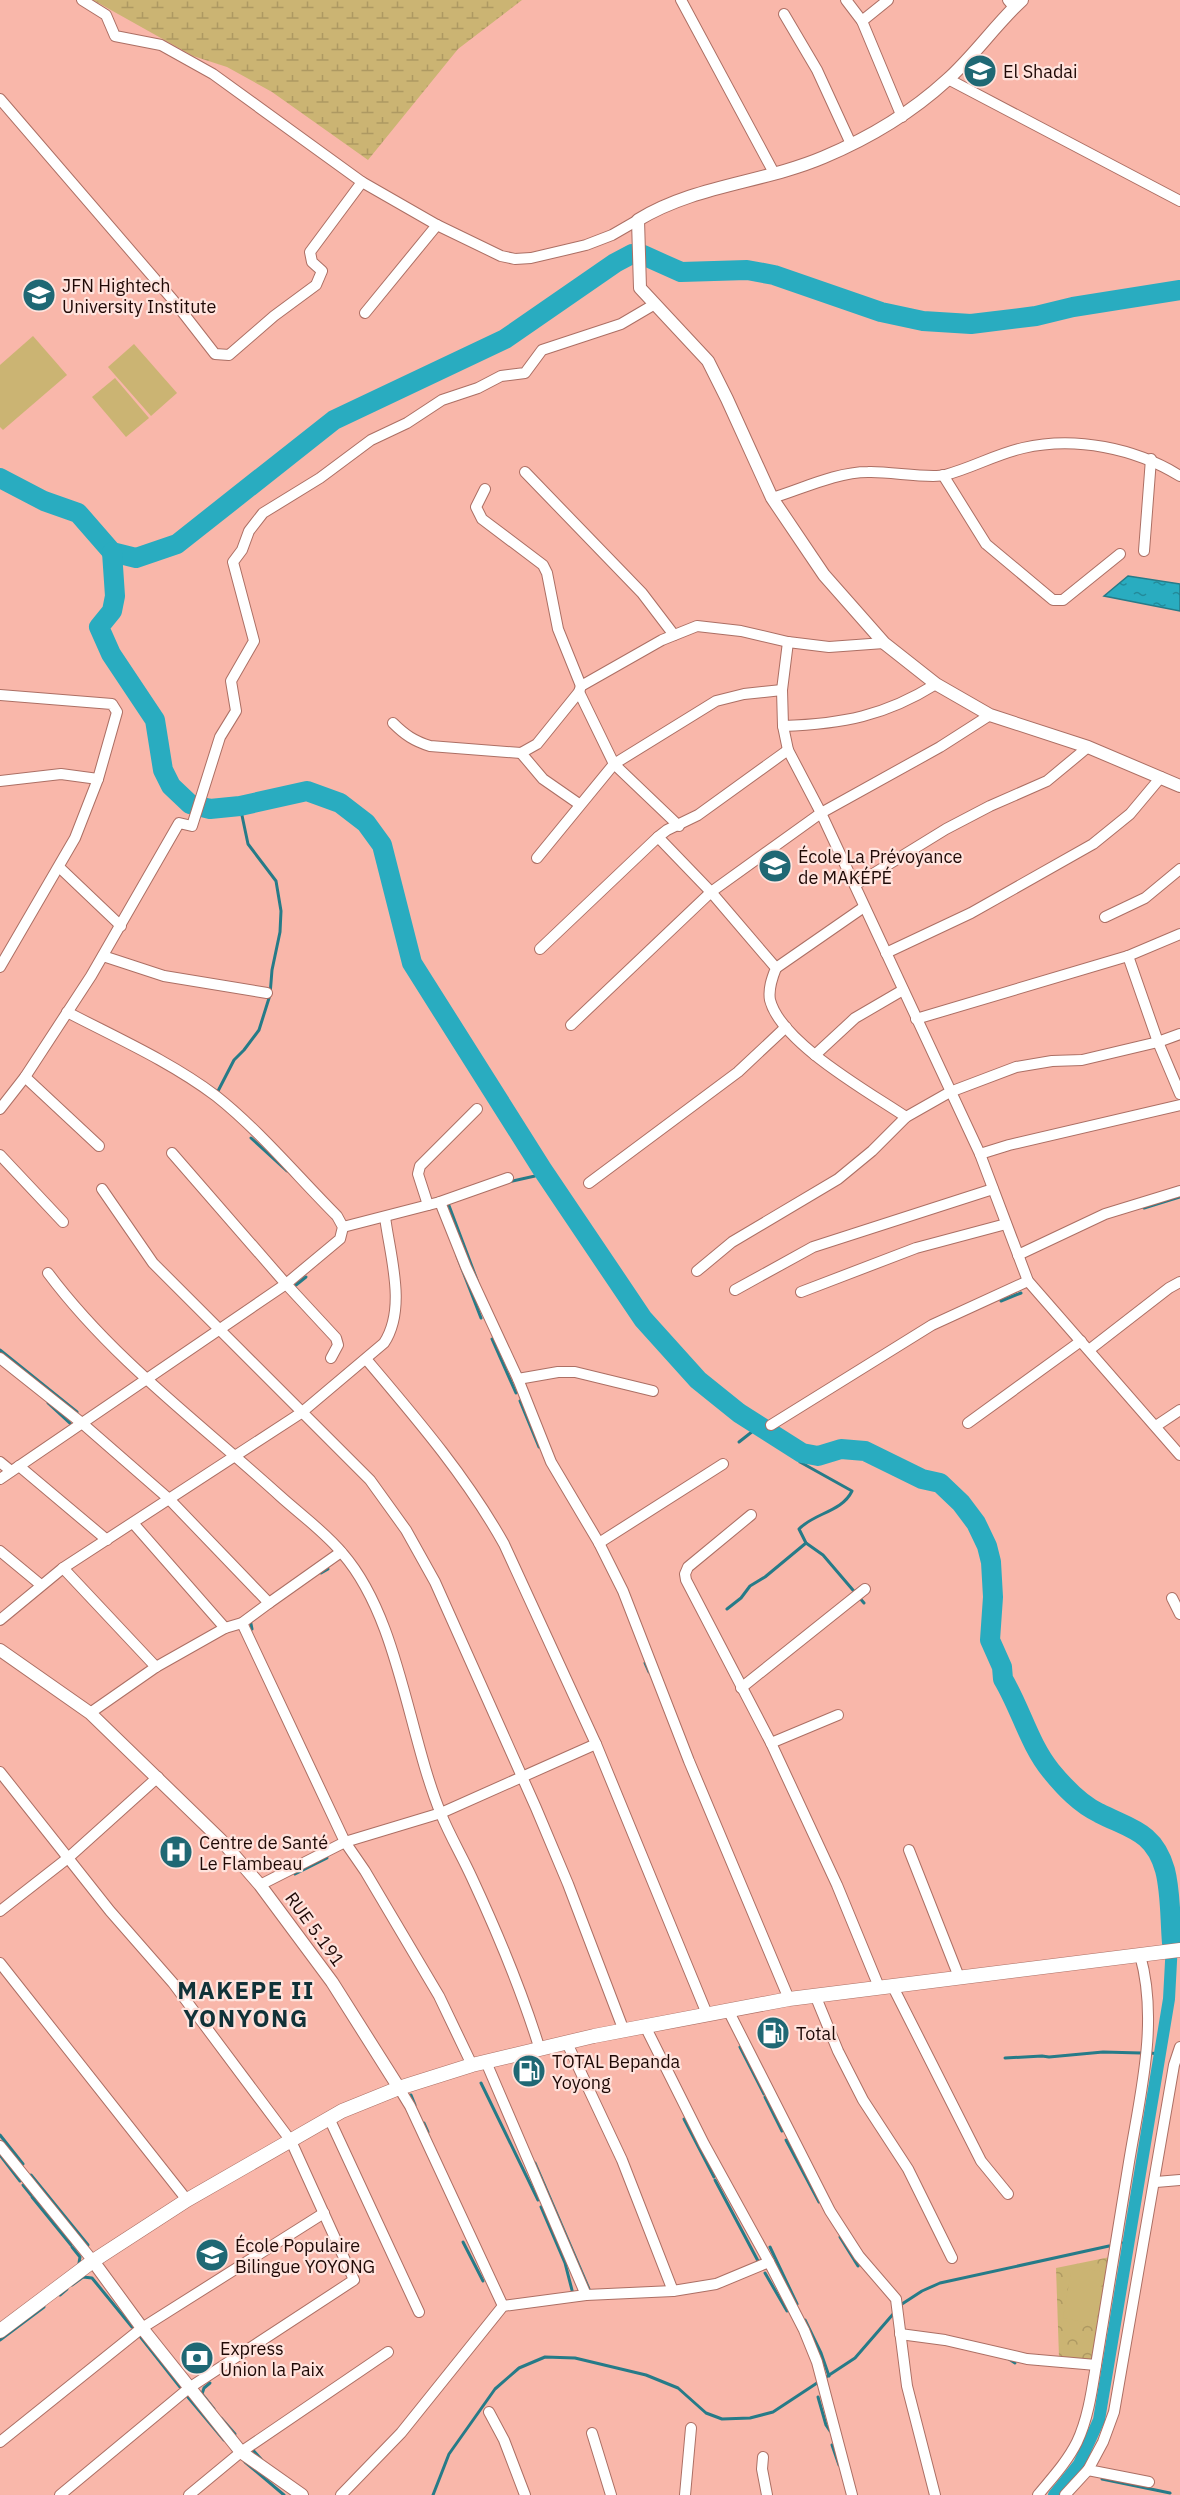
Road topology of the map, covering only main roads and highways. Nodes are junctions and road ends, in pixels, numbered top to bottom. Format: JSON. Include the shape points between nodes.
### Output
{"nodes":[{"id":1,"x":1180,"y":1950,"type":"edge"},
{"id":2,"x":0,"y":2331,"type":"edge"}],
"edges":[{"from":1,"to":2,"type":"main road","via":[[789,1999],[479,2063],[399,2088],[329,2118],[187,2200],[93,2261]]}]}
